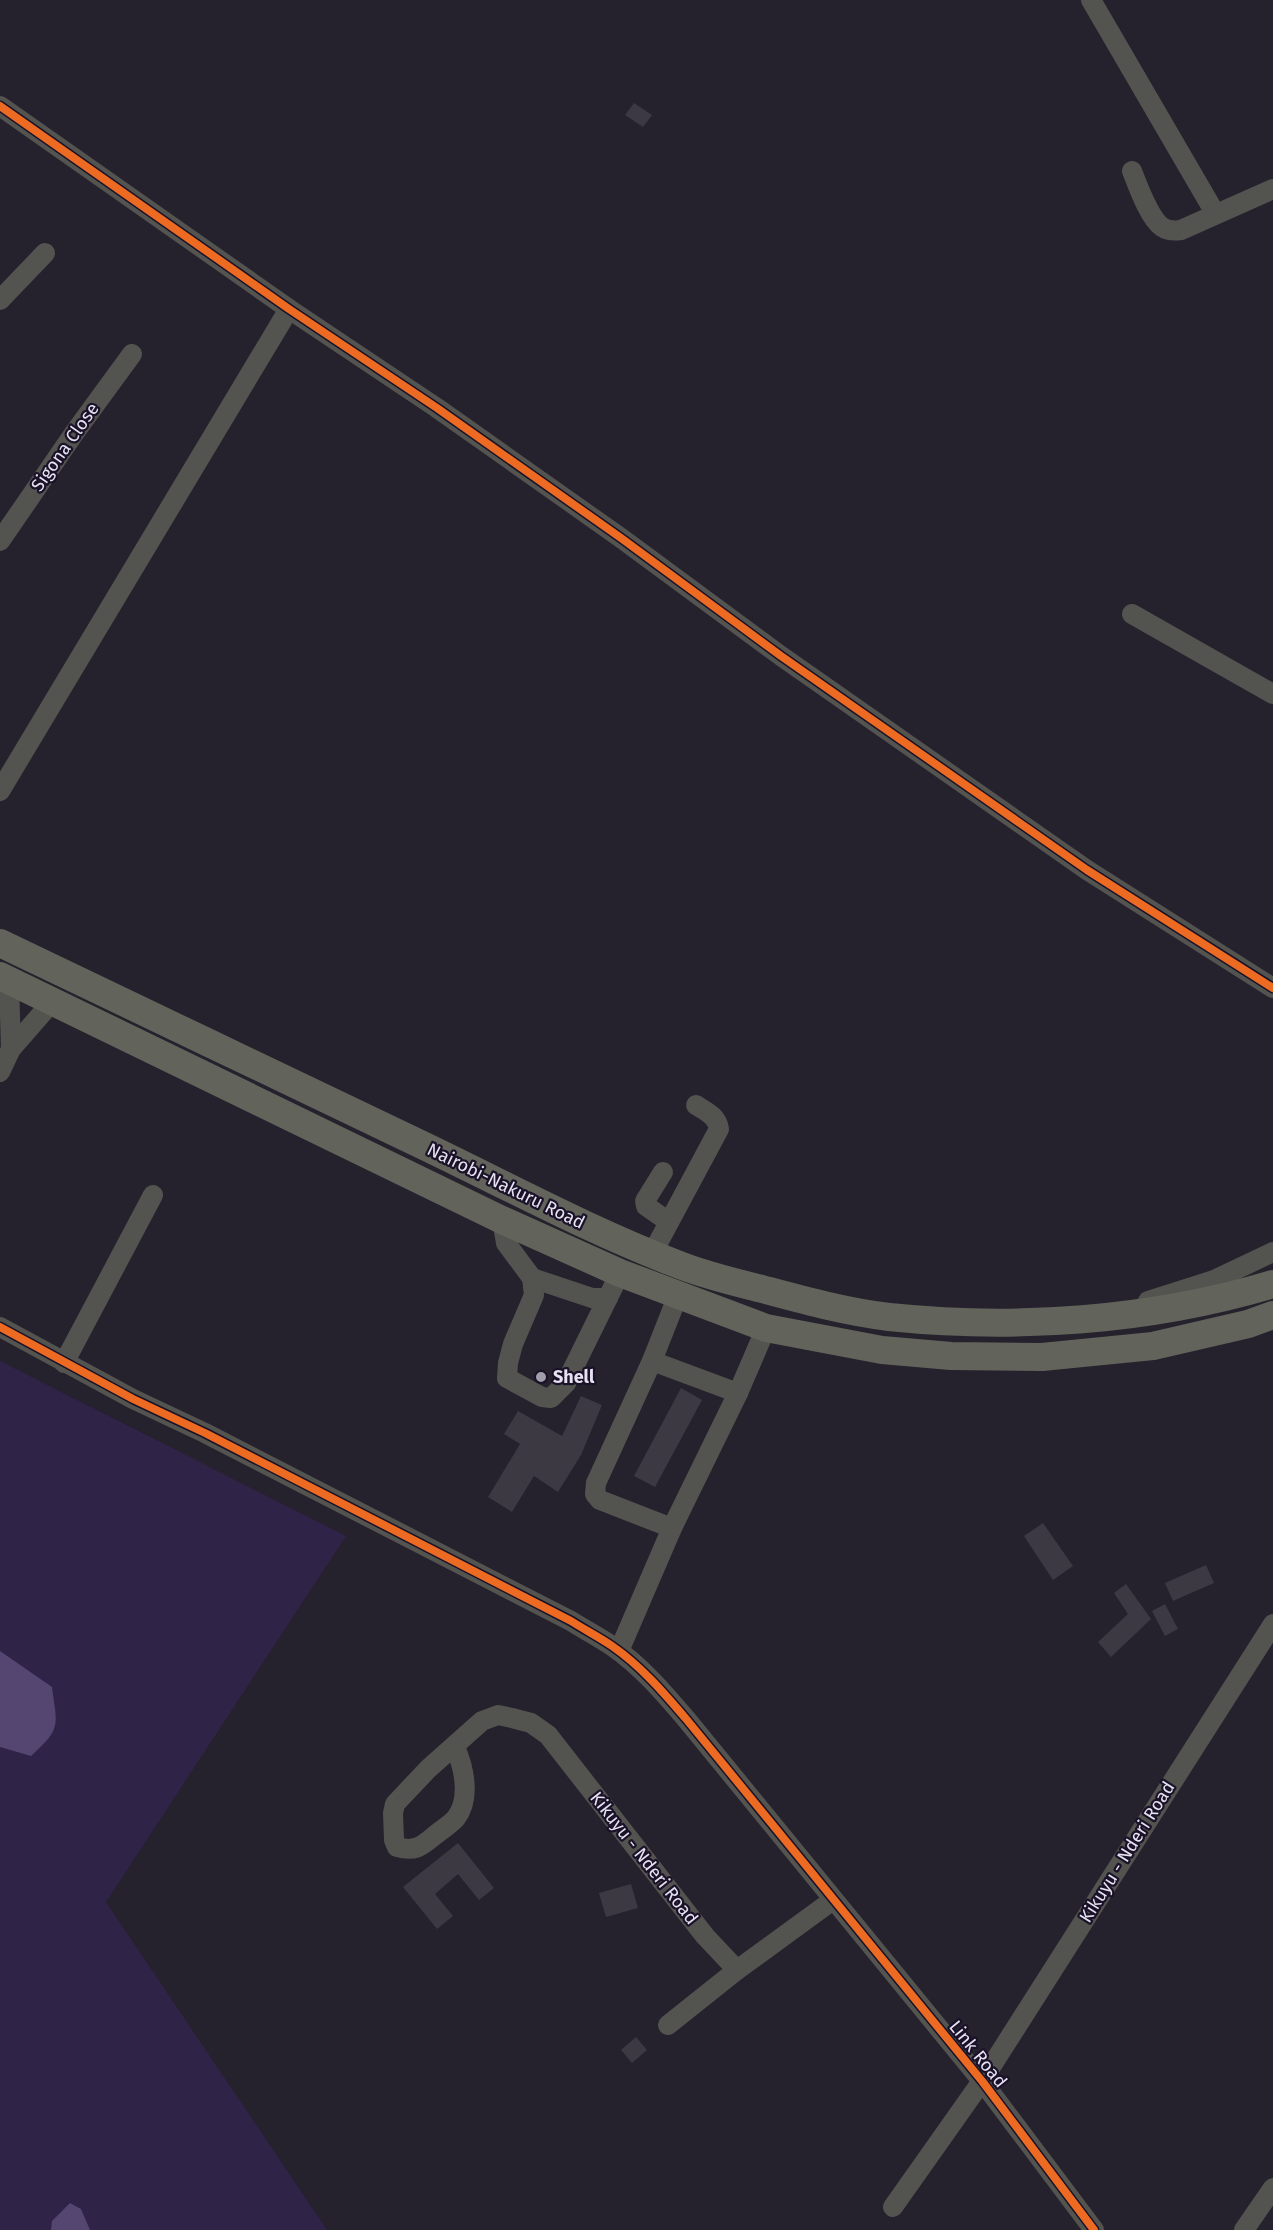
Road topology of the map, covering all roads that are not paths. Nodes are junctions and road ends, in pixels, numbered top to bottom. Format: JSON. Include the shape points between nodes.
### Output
{"nodes":[{"id":1,"x":1092,"y":0,"type":"edge"},
{"id":2,"x":0,"y":106,"type":"edge"},
{"id":3,"x":1132,"y":171,"type":"dead end"},
{"id":4,"x":1273,"y":189,"type":"edge"},
{"id":5,"x":1215,"y":213,"type":"junction"},
{"id":6,"x":45,"y":253,"type":"dead end"},
{"id":7,"x":0,"y":300,"type":"edge"},
{"id":8,"x":289,"y":309,"type":"junction"},
{"id":9,"x":132,"y":354,"type":"dead end"},
{"id":10,"x":0,"y":541,"type":"edge"},
{"id":11,"x":1132,"y":614,"type":"dead end"},
{"id":12,"x":1273,"y":694,"type":"edge"},
{"id":13,"x":0,"y":791,"type":"edge"},
{"id":14,"x":0,"y":943,"type":"edge"},
{"id":15,"x":5,"y":979,"type":"edge"},
{"id":16,"x":1273,"y":988,"type":"edge"},
{"id":17,"x":52,"y":1002,"type":"junction"},
{"id":18,"x":11,"y":1049,"type":"junction"},
{"id":19,"x":0,"y":1072,"type":"edge"},
{"id":20,"x":696,"y":1105,"type":"dead end"},
{"id":21,"x":663,"y":1172,"type":"dead end"},
{"id":22,"x":153,"y":1195,"type":"dead end"},
{"id":23,"x":502,"y":1220,"type":"junction"},
{"id":24,"x":669,"y":1222,"type":"junction"},
{"id":25,"x":1273,"y":1252,"type":"edge"},
{"id":26,"x":652,"y":1254,"type":"junction"},
{"id":27,"x":621,"y":1273,"type":"junction"},
{"id":28,"x":532,"y":1278,"type":"junction"},
{"id":29,"x":1273,"y":1284,"type":"edge"},
{"id":30,"x":678,"y":1295,"type":"junction"},
{"id":31,"x":608,"y":1298,"type":"junction"},
{"id":32,"x":1273,"y":1315,"type":"edge"},
{"id":33,"x":1043,"y":1323,"type":"junction"},
{"id":34,"x":0,"y":1327,"type":"edge"},
{"id":35,"x":766,"y":1328,"type":"junction"},
{"id":36,"x":652,"y":1361,"type":"junction"},
{"id":37,"x":64,"y":1363,"type":"junction"},
{"id":38,"x":738,"y":1393,"type":"junction"},
{"id":39,"x":672,"y":1528,"type":"junction"},
{"id":40,"x":1273,"y":1624,"type":"edge"},
{"id":41,"x":619,"y":1652,"type":"junction"},
{"id":42,"x":454,"y":1747,"type":"junction"},
{"id":43,"x":833,"y":1900,"type":"junction"},
{"id":44,"x":737,"y":1970,"type":"junction"},
{"id":45,"x":668,"y":2025,"type":"dead end"},
{"id":46,"x":982,"y":2081,"type":"junction"},
{"id":47,"x":1273,"y":2188,"type":"edge"},
{"id":48,"x":893,"y":2207,"type":"dead end"},
{"id":49,"x":1086,"y":2226,"type":"edge"},
{"id":50,"x":1244,"y":2230,"type":"edge"}],
"edges":[{"from":1,"to":5,"type":"street"},
{"from":2,"to":8,"type":"street"},
{"from":3,"to":5,"type":"street","via":[[1150,213],[1160,226],[1170,231],[1181,230]]},
{"from":4,"to":5,"type":"street"},
{"from":6,"to":7,"type":"street"},
{"from":8,"to":13,"type":"street"},
{"from":8,"to":16,"type":"street","via":[[621,538],[791,663],[1087,870]]},
{"from":9,"to":10,"type":"street","name":"Sigona Close"},
{"from":11,"to":12,"type":"street"},
{"from":14,"to":26,"type":"highway","name":"Nairobi-Nakuru Road"},
{"from":15,"to":17,"type":"highway"},
{"from":15,"to":18,"type":"street"},
{"from":17,"to":18,"type":"street"},
{"from":17,"to":23,"type":"highway"},
{"from":18,"to":19,"type":"street"},
{"from":20,"to":24,"type":"street","via":[[718,1121],[719,1129]]},
{"from":21,"to":24,"type":"street","via":[[645,1201],[646,1206]]},
{"from":22,"to":37,"type":"street"},
{"from":23,"to":27,"type":"highway"},
{"from":23,"to":28,"type":"street","via":[[506,1243]]},
{"from":24,"to":26,"type":"street"},
{"from":25,"to":33,"type":"street","via":[[1214,1280],[1138,1304]]},
{"from":26,"to":33,"type":"highway","name":"Nairobi-Nakuru Road","via":[[795,1298],[886,1317]]},
{"from":27,"to":30,"type":"highway"},
{"from":27,"to":31,"type":"street"},
{"from":28,"to":31,"type":"street","via":[[592,1298]]},
{"from":28,"to":31,"type":"street","via":[[534,1295],[513,1344],[507,1378],[542,1397],[551,1398],[566,1383]]},
{"from":29,"to":33,"type":"highway","name":"Nairobi-Nakuru Road","via":[[1224,1298]]},
{"from":30,"to":35,"type":"highway"},
{"from":30,"to":36,"type":"street"},
{"from":32,"to":35,"type":"highway","via":[[1153,1346],[1042,1357],[882,1350]]},
{"from":34,"to":37,"type":"street","name":"Link Road"},
{"from":35,"to":38,"type":"street"},
{"from":36,"to":38,"type":"street"},
{"from":36,"to":39,"type":"street","via":[[596,1483],[595,1494],[600,1500]]},
{"from":37,"to":41,"type":"street","name":"Link Road","via":[[572,1622]]},
{"from":38,"to":39,"type":"street"},
{"from":39,"to":41,"type":"street"},
{"from":40,"to":46,"type":"street","name":"Kikuyu - Nderi Road"},
{"from":41,"to":43,"type":"street","name":"Link Road","via":[[647,1675],[687,1720]]},
{"from":42,"to":42,"type":"street","name":"Kikuyu - Nderi Road","via":[[395,1804],[397,1847],[409,1851],[420,1847],[456,1818],[465,1788]]},
{"from":42,"to":44,"type":"street","name":"Kikuyu - Nderi Road","via":[[482,1721],[498,1715],[531,1723],[548,1735],[705,1936]]},
{"from":43,"to":44,"type":"street"},
{"from":43,"to":46,"type":"street","name":"Link Road"},
{"from":44,"to":45,"type":"street"},
{"from":46,"to":48,"type":"street","name":"Kikuyu - Nderi Road"},
{"from":46,"to":49,"type":"street","name":"Link Road"},
{"from":47,"to":50,"type":"street"}]}
